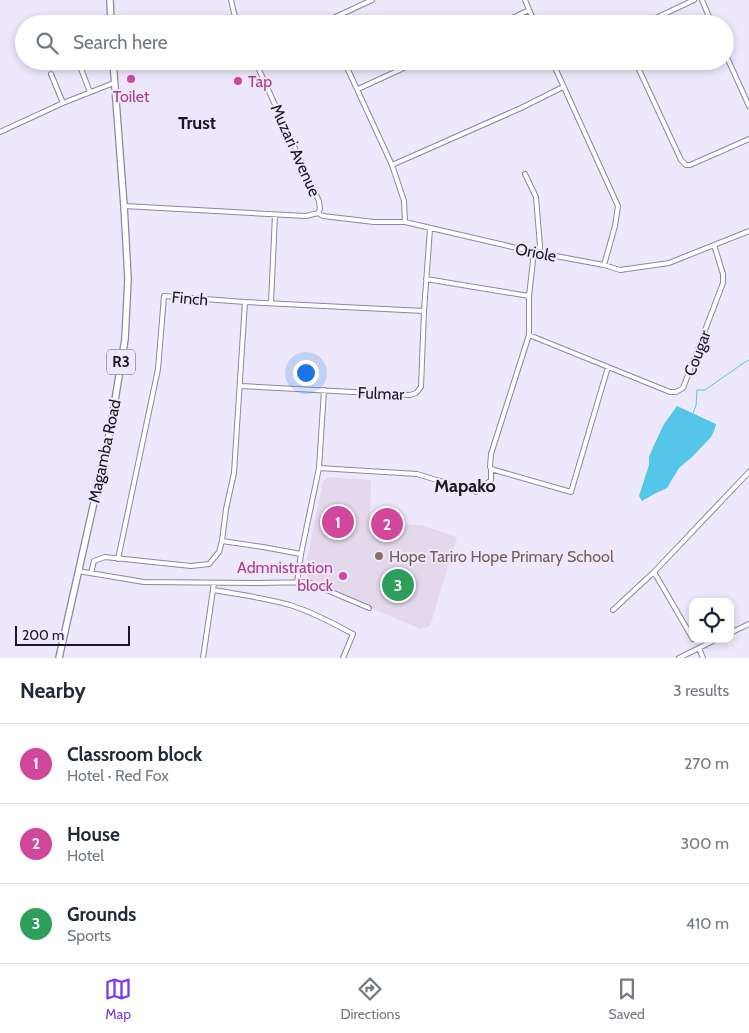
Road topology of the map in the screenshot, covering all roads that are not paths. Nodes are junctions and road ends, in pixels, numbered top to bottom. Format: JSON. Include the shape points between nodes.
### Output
{"nodes":[{"id":1,"x":110,"y":0,"type":"edge"},
{"id":2,"x":231,"y":0,"type":"edge"},
{"id":3,"x":372,"y":0,"type":"edge"},
{"id":4,"x":525,"y":0,"type":"edge"},
{"id":5,"x":694,"y":0,"type":"edge"},
{"id":6,"x":702,"y":0,"type":"edge"},
{"id":7,"x":529,"y":10,"type":"junction"},
{"id":8,"x":111,"y":15,"type":"edge"},
{"id":9,"x":235,"y":15,"type":"edge"},
{"id":10,"x":340,"y":15,"type":"edge"},
{"id":11,"x":519,"y":15,"type":"edge"},
{"id":12,"x":531,"y":15,"type":"edge"},
{"id":13,"x":662,"y":15,"type":"edge"},
{"id":14,"x":708,"y":15,"type":"edge"},
{"id":15,"x":81,"y":70,"type":"edge"},
{"id":16,"x":113,"y":70,"type":"edge"},
{"id":17,"x":259,"y":70,"type":"edge"},
{"id":18,"x":348,"y":70,"type":"edge"},
{"id":19,"x":399,"y":70,"type":"edge"},
{"id":20,"x":556,"y":70,"type":"edge"},
{"id":21,"x":640,"y":70,"type":"edge"},
{"id":22,"x":733,"y":70,"type":"edge"},
{"id":23,"x":51,"y":74,"type":"dead end"},
{"id":24,"x":114,"y":83,"type":"junction"},
{"id":25,"x":563,"y":87,"type":"junction"},
{"id":26,"x":358,"y":89,"type":"junction"},
{"id":27,"x":90,"y":92,"type":"junction"},
{"id":28,"x":63,"y":103,"type":"junction"},
{"id":29,"x":749,"y":106,"type":"edge"},
{"id":30,"x":0,"y":132,"type":"edge"},
{"id":31,"x":749,"y":139,"type":"edge"},
{"id":32,"x":392,"y":165,"type":"junction"},
{"id":33,"x":525,"y":174,"type":"dead end"},
{"id":34,"x":124,"y":206,"type":"junction"},
{"id":35,"x":318,"y":212,"type":"junction"},
{"id":36,"x":275,"y":214,"type":"junction"},
{"id":37,"x":405,"y":222,"type":"junction"},
{"id":38,"x":430,"y":228,"type":"junction"},
{"id":39,"x":749,"y":231,"type":"edge"},
{"id":40,"x":714,"y":245,"type":"junction"},
{"id":41,"x":537,"y":253,"type":"junction"},
{"id":42,"x":604,"y":265,"type":"junction"},
{"id":43,"x":426,"y":279,"type":"junction"},
{"id":44,"x":529,"y":296,"type":"junction"},
{"id":45,"x":245,"y":302,"type":"junction"},
{"id":46,"x":271,"y":303,"type":"junction"},
{"id":47,"x":424,"y":311,"type":"junction"},
{"id":48,"x":528,"y":335,"type":"junction"},
{"id":49,"x":608,"y":367,"type":"junction"},
{"id":50,"x":240,"y":386,"type":"junction"},
{"id":51,"x":324,"y":390,"type":"junction"},
{"id":52,"x":319,"y":468,"type":"junction"},
{"id":53,"x":491,"y":469,"type":"junction"},
{"id":54,"x":749,"y":472,"type":"edge"},
{"id":55,"x":222,"y":541,"type":"junction"},
{"id":56,"x":301,"y":554,"type":"junction"},
{"id":57,"x":118,"y":559,"type":"junction"},
{"id":58,"x":78,"y":570,"type":"junction"},
{"id":59,"x":654,"y":572,"type":"junction"},
{"id":60,"x":91,"y":573,"type":"junction"},
{"id":61,"x":214,"y":583,"type":"junction"},
{"id":62,"x":297,"y":583,"type":"junction"},
{"id":63,"x":214,"y":590,"type":"junction"},
{"id":64,"x":369,"y":608,"type":"dead end"},
{"id":65,"x":613,"y":610,"type":"dead end"},
{"id":66,"x":749,"y":624,"type":"edge"},
{"id":67,"x":734,"y":631,"type":"edge"},
{"id":68,"x":689,"y":632,"type":"edge"},
{"id":69,"x":695,"y":643,"type":"edge"},
{"id":70,"x":709,"y":643,"type":"edge"},
{"id":71,"x":698,"y":648,"type":"junction"},
{"id":72,"x":58,"y":658,"type":"edge"},
{"id":73,"x":203,"y":658,"type":"edge"},
{"id":74,"x":343,"y":658,"type":"edge"},
{"id":75,"x":679,"y":658,"type":"edge"},
{"id":76,"x":703,"y":658,"type":"edge"}],
"edges":[{"from":1,"to":8,"type":"highway"},
{"from":2,"to":9,"type":"street"},
{"from":3,"to":10,"type":"street"},
{"from":4,"to":7,"type":"street"},
{"from":5,"to":13,"type":"street"},
{"from":6,"to":14,"type":"street"},
{"from":7,"to":11,"type":"street"},
{"from":7,"to":12,"type":"street"},
{"from":15,"to":27,"type":"street"},
{"from":16,"to":24,"type":"highway","name":"Magamba Road","number":"R3"},
{"from":17,"to":35,"type":"street","name":"Muzari Avenue","via":[[319,201]]},
{"from":18,"to":26,"type":"street"},
{"from":19,"to":26,"type":"street"},
{"from":20,"to":25,"type":"street"},
{"from":21,"to":31,"type":"street","via":[[686,165]]},
{"from":22,"to":29,"type":"street"},
{"from":23,"to":28,"type":"street"},
{"from":24,"to":27,"type":"street"},
{"from":24,"to":34,"type":"highway","name":"Magamba Road","number":"R3"},
{"from":25,"to":32,"type":"street"},
{"from":25,"to":42,"type":"street","via":[[618,206]]},
{"from":26,"to":32,"type":"street"},
{"from":27,"to":28,"type":"street"},
{"from":28,"to":30,"type":"street"},
{"from":32,"to":37,"type":"street","via":[[404,200]]},
{"from":33,"to":41,"type":"street","via":[[536,197],[540,246]]},
{"from":34,"to":36,"type":"street"},
{"from":34,"to":58,"type":"highway","name":"Magamba Road","number":"R3","via":[[128,280],[125,339],[110,431]]},
{"from":35,"to":36,"type":"street","via":[[306,216]]},
{"from":35,"to":37,"type":"street","name":"Oriole","via":[[323,216],[374,222]]},
{"from":36,"to":46,"type":"street"},
{"from":37,"to":38,"type":"street","name":"Oriole"},
{"from":38,"to":41,"type":"street","name":"Oriole"},
{"from":38,"to":43,"type":"street","name":"Fulmar"},
{"from":39,"to":40,"type":"street","name":"Oriole"},
{"from":40,"to":42,"type":"street","name":"Oriole","via":[[669,263],[620,270]]},
{"from":40,"to":49,"type":"street","name":"Cougar","via":[[724,283],[683,388],[670,392]]},
{"from":41,"to":42,"type":"street","name":"Oriole"},
{"from":41,"to":44,"type":"street"},
{"from":43,"to":44,"type":"street"},
{"from":43,"to":47,"type":"street","name":"Fulmar"},
{"from":44,"to":48,"type":"street"},
{"from":45,"to":46,"type":"street","name":"Finch"},
{"from":45,"to":50,"type":"street"},
{"from":45,"to":57,"type":"street","name":"Finch","via":[[164,296],[158,369]]},
{"from":46,"to":47,"type":"street","name":"Finch"},
{"from":47,"to":51,"type":"street","name":"Fulmar","via":[[421,387],[416,393]]},
{"from":48,"to":49,"type":"street","name":"Cougar"},
{"from":48,"to":53,"type":"street","via":[[491,454]]},
{"from":49,"to":53,"type":"street","via":[[571,492]]},
{"from":50,"to":51,"type":"street","name":"Fulmar"},
{"from":50,"to":55,"type":"street","via":[[234,473]]},
{"from":51,"to":52,"type":"street"},
{"from":52,"to":53,"type":"street","via":[[417,474],[476,492],[491,480]]},
{"from":52,"to":56,"type":"street"},
{"from":54,"to":59,"type":"street"},
{"from":55,"to":56,"type":"street"},
{"from":55,"to":57,"type":"street","via":[[219,552],[209,564],[191,566]]},
{"from":56,"to":62,"type":"street"},
{"from":57,"to":60,"type":"street","via":[[105,557],[94,561]]},
{"from":58,"to":60,"type":"street"},
{"from":58,"to":72,"type":"highway","name":"Magamba Road","number":"R3"},
{"from":59,"to":65,"type":"street"},
{"from":59,"to":68,"type":"street"},
{"from":60,"to":61,"type":"street","via":[[144,582]]},
{"from":61,"to":62,"type":"street"},
{"from":61,"to":63,"type":"street"},
{"from":62,"to":64,"type":"street","via":[[320,586]]},
{"from":63,"to":73,"type":"street"},
{"from":63,"to":74,"type":"street","via":[[291,606],[325,619],[353,634]]},
{"from":66,"to":67,"type":"street"},
{"from":69,"to":71,"type":"street"},
{"from":70,"to":71,"type":"street"},
{"from":71,"to":75,"type":"street"},
{"from":71,"to":76,"type":"street"}]}
